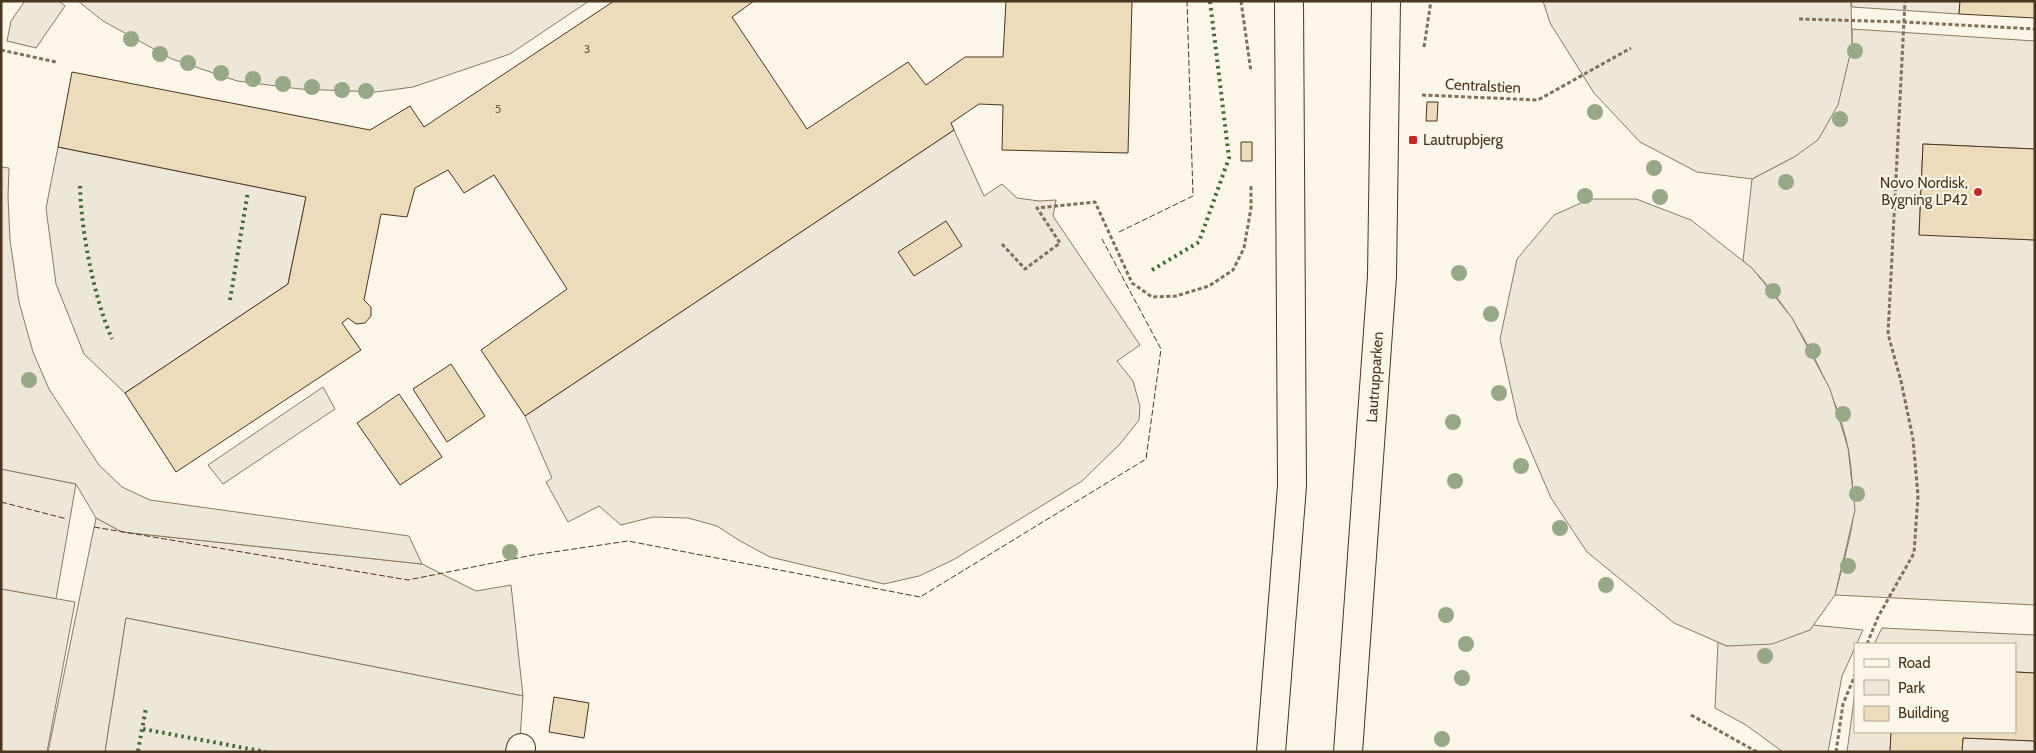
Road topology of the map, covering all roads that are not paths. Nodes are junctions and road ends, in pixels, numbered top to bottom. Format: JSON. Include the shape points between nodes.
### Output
{"nodes":[{"id":1,"x":1289,"y":1,"type":"edge"},
{"id":2,"x":1386,"y":1,"type":"edge"},
{"id":3,"x":1271,"y":752,"type":"edge"},
{"id":4,"x":1348,"y":752,"type":"edge"}],
"edges":[{"from":1,"to":3,"type":"street","via":[[1292,486]]},
{"from":2,"to":4,"type":"street","name":"Lautrupparken","via":[[1382,276]]}]}
